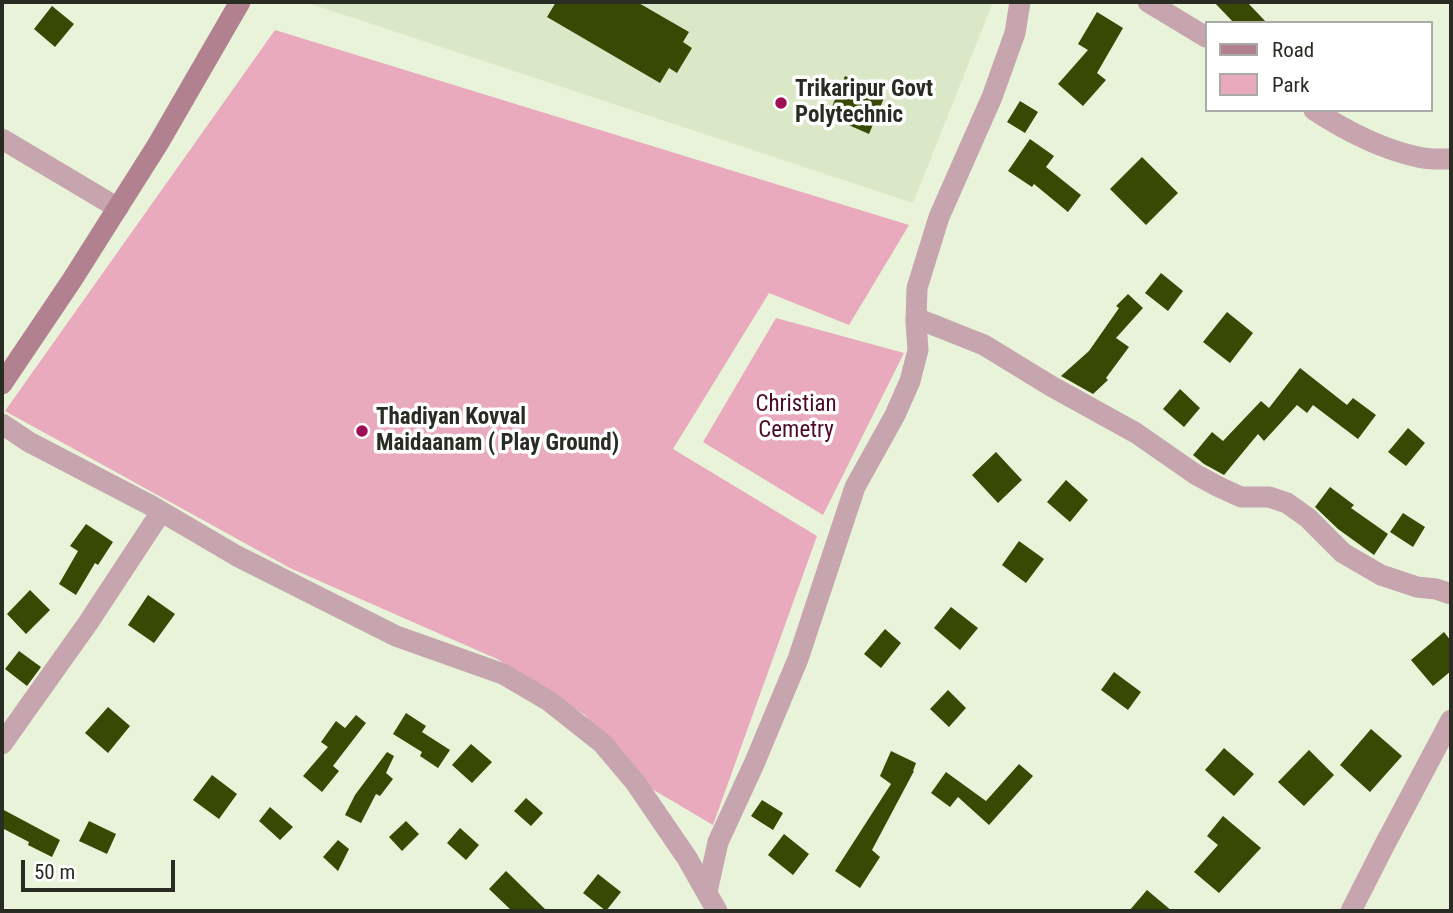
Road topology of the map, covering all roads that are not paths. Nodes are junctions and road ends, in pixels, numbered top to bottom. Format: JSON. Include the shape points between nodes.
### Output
{"nodes":[{"id":1,"x":240,"y":2,"type":"edge"},
{"id":2,"x":1020,"y":2,"type":"edge"},
{"id":3,"x":1148,"y":2,"type":"edge"},
{"id":4,"x":1204,"y":36,"type":"edge"},
{"id":5,"x":1317,"y":112,"type":"edge"},
{"id":6,"x":2,"y":139,"type":"edge"},
{"id":7,"x":1451,"y":159,"type":"edge"},
{"id":8,"x":118,"y":208,"type":"junction"},
{"id":9,"x":916,"y":318,"type":"junction"},
{"id":10,"x":2,"y":384,"type":"edge"},
{"id":11,"x":2,"y":424,"type":"edge"},
{"id":12,"x":161,"y":512,"type":"junction"},
{"id":13,"x":1451,"y":594,"type":"edge"},
{"id":14,"x":1451,"y":720,"type":"edge"},
{"id":15,"x":2,"y":744,"type":"edge"},
{"id":16,"x":712,"y":902,"type":"edge"},
{"id":17,"x":1351,"y":911,"type":"edge"}],
"edges":[{"from":1,"to":8,"type":"main road"},
{"from":2,"to":9,"type":"street","via":[[992,97],[939,217],[917,288]]},
{"from":3,"to":4,"type":"street"},
{"from":5,"to":7,"type":"street","via":[[1381,146],[1420,158]]},
{"from":6,"to":8,"type":"street"},
{"from":8,"to":10,"type":"main road"},
{"from":9,"to":13,"type":"street","via":[[984,345],[1136,433],[1219,488],[1241,497],[1269,496],[1287,503],[1308,517],[1343,553],[1381,575]]},
{"from":9,"to":16,"type":"street","via":[[918,350],[910,381],[855,487],[798,659],[718,842]]},
{"from":11,"to":12,"type":"street"},
{"from":12,"to":15,"type":"street"},
{"from":12,"to":16,"type":"street","via":[[396,636],[503,674],[549,701],[602,743],[635,782]]},
{"from":14,"to":17,"type":"street"}]}
